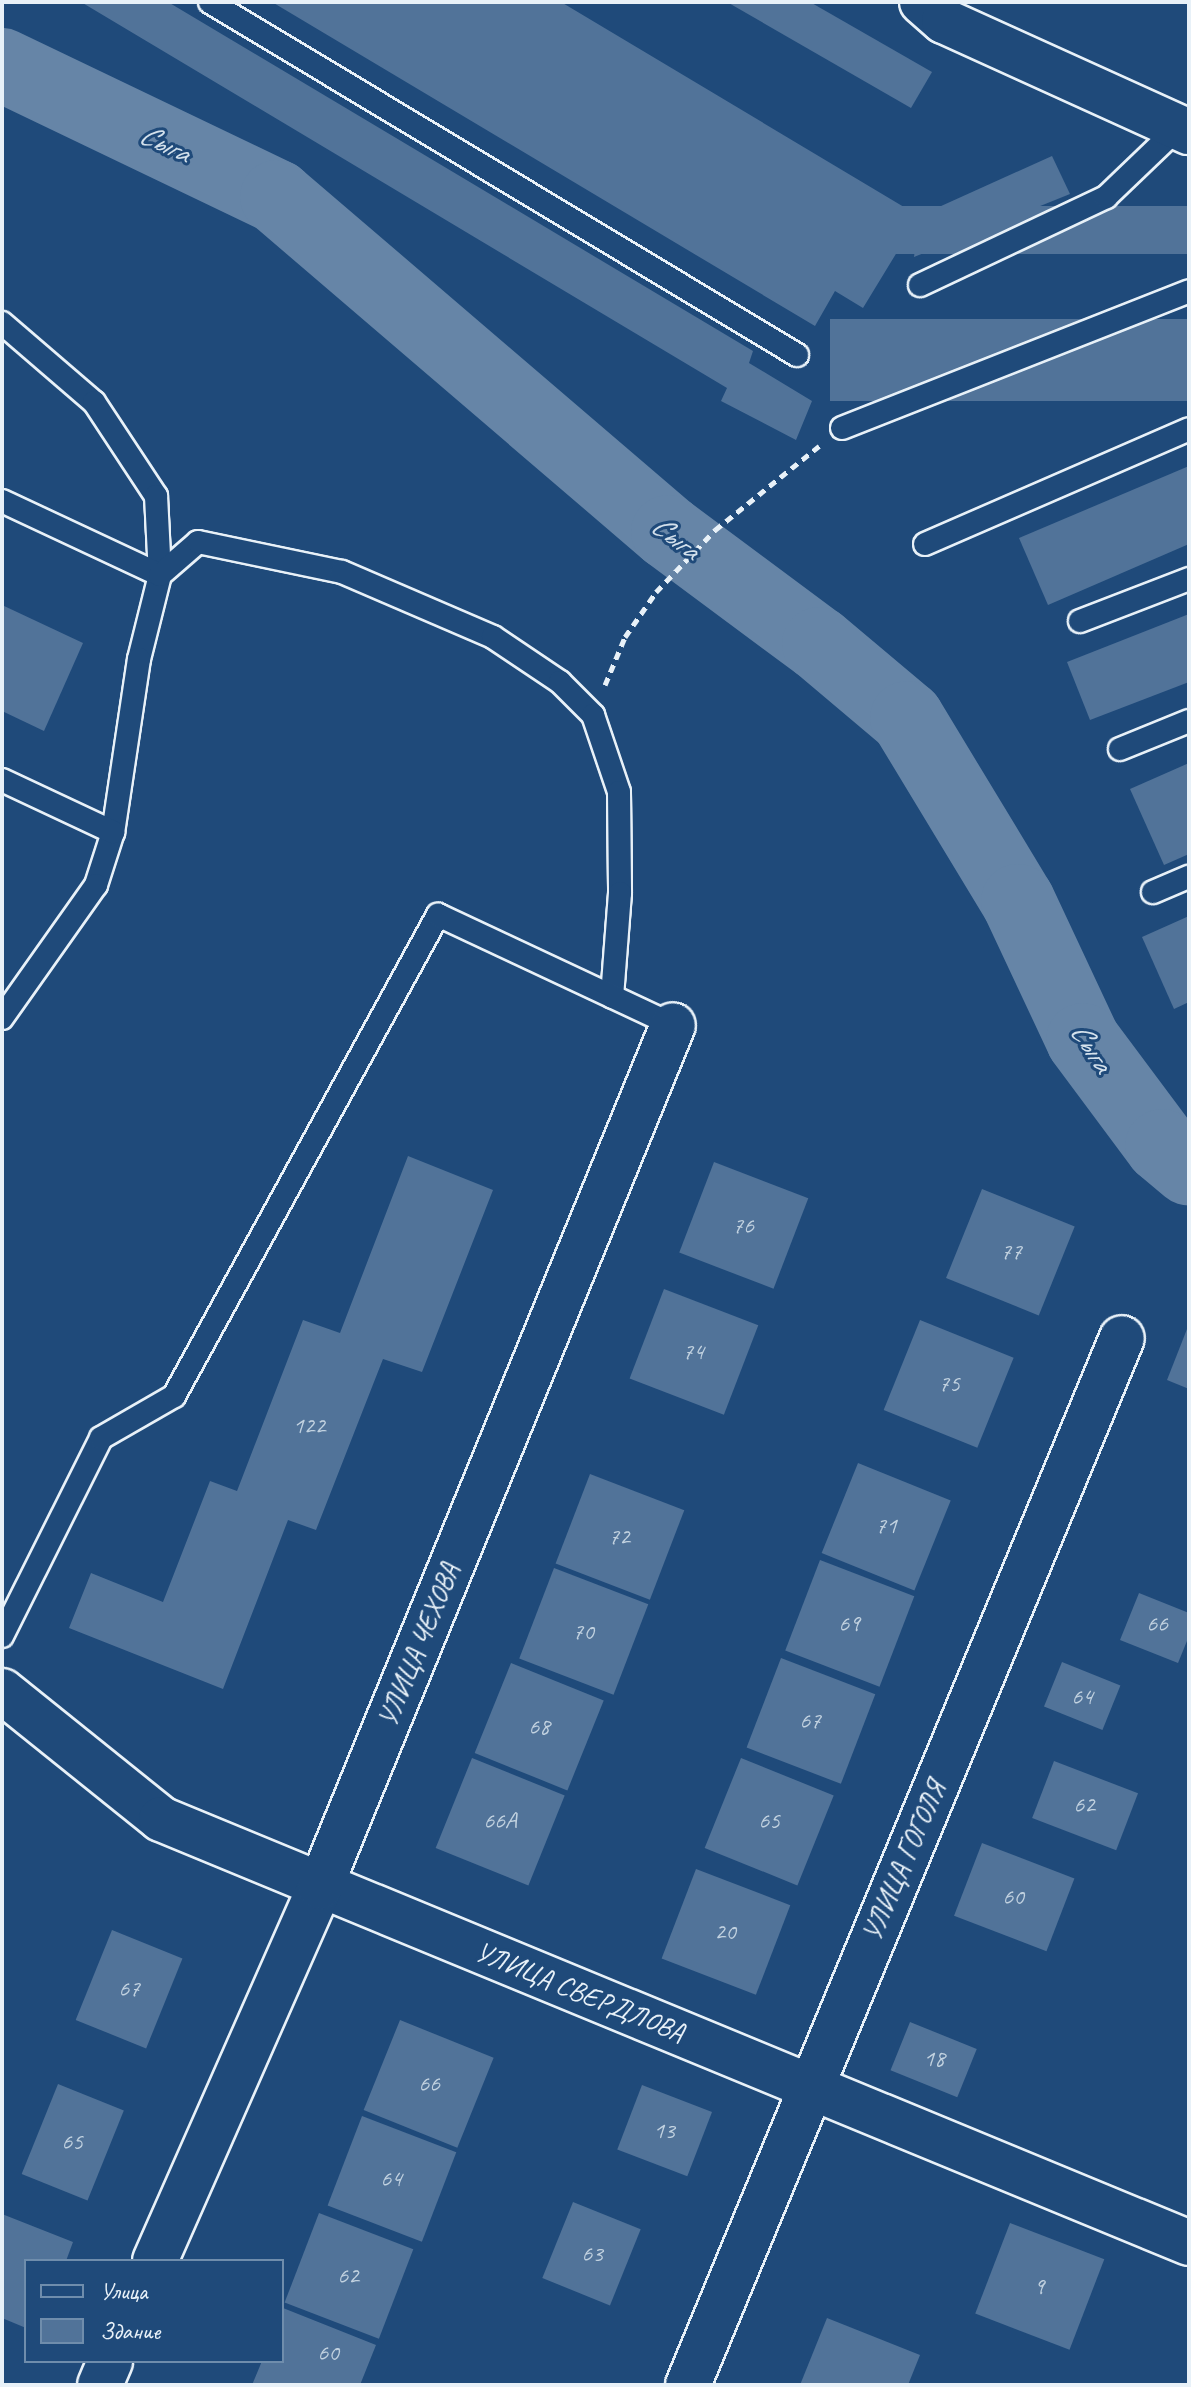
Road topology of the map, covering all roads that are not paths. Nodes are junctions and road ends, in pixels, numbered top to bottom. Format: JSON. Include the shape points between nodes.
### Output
{"nodes":[{"id":1,"x":210,"y":2,"type":"edge"},
{"id":2,"x":924,"y":8,"type":"edge"},
{"id":3,"x":1184,"y":130,"type":"edge"},
{"id":4,"x":920,"y":285,"type":"dead end"},
{"id":5,"x":1189,"y":291,"type":"edge"},
{"id":6,"x":2,"y":323,"type":"edge"},
{"id":7,"x":797,"y":355,"type":"dead end"},
{"id":8,"x":842,"y":428,"type":"road end"},
{"id":9,"x":1189,"y":429,"type":"edge"},
{"id":10,"x":2,"y":501,"type":"edge"},
{"id":11,"x":925,"y":544,"type":"dead end"},
{"id":12,"x":160,"y":575,"type":"junction"},
{"id":13,"x":1189,"y":579,"type":"edge"},
{"id":14,"x":1080,"y":621,"type":"dead end"},
{"id":15,"x":1189,"y":721,"type":"edge"},
{"id":16,"x":1120,"y":749,"type":"dead end"},
{"id":17,"x":2,"y":780,"type":"edge"},
{"id":18,"x":113,"y":832,"type":"junction"},
{"id":19,"x":1189,"y":877,"type":"edge"},
{"id":20,"x":1153,"y":892,"type":"dead end"},
{"id":21,"x":612,"y":997,"type":"junction"},
{"id":22,"x":2,"y":1018,"type":"edge"},
{"id":23,"x":673,"y":1025,"type":"joint"},
{"id":24,"x":1122,"y":1338,"type":"dead end"},
{"id":25,"x":2,"y":1636,"type":"edge"},
{"id":26,"x":2,"y":1691,"type":"edge"},
{"id":27,"x":320,"y":1887,"type":"junction"},
{"id":28,"x":810,"y":2085,"type":"junction"},
{"id":29,"x":1189,"y":2243,"type":"edge"},
{"id":30,"x":156,"y":2259,"type":"edge"},
{"id":31,"x":109,"y":2363,"type":"edge"},
{"id":32,"x":100,"y":2385,"type":"edge"},
{"id":33,"x":688,"y":2385,"type":"edge"}],
"edges":[{"from":1,"to":7,"type":"lane"},
{"from":2,"to":3,"type":"street"},
{"from":3,"to":4,"type":"lane","via":[[1106,197]]},
{"from":5,"to":8,"type":"lane"},
{"from":6,"to":12,"type":"lane","via":[[94,402],[156,496]]},
{"from":9,"to":11,"type":"lane"},
{"from":10,"to":12,"type":"lane"},
{"from":12,"to":18,"type":"lane","via":[[139,659]]},
{"from":12,"to":21,"type":"lane","via":[[198,542],[342,572],[493,637],[560,682],[593,715],[619,792],[620,893]]},
{"from":13,"to":14,"type":"lane"},
{"from":15,"to":16,"type":"lane"},
{"from":17,"to":18,"type":"lane"},
{"from":18,"to":22,"type":"lane","via":[[96,885]]},
{"from":19,"to":20,"type":"lane"},
{"from":21,"to":23,"type":"lane"},
{"from":21,"to":25,"type":"lane","via":[[438,915],[174,1396],[101,1438]]},
{"from":23,"to":27,"type":"street","name":"УЛИЦА ЧЕХОВА"},
{"from":24,"to":28,"type":"street","name":"УЛИЦА ГОГОЛЯ"},
{"from":26,"to":27,"type":"street","name":"УЛИЦА СВЕРДЛОВА","via":[[161,1819]]},
{"from":27,"to":28,"type":"street","name":"УЛИЦА СВЕРДЛОВА"},
{"from":27,"to":30,"type":"street","name":"УЛИЦА ЧЕХОВА"},
{"from":28,"to":29,"type":"street","name":"УЛИЦА СВЕРДЛОВА"},
{"from":28,"to":33,"type":"street","name":"УЛИЦА ГОГОЛЯ"},
{"from":31,"to":32,"type":"street"}]}
